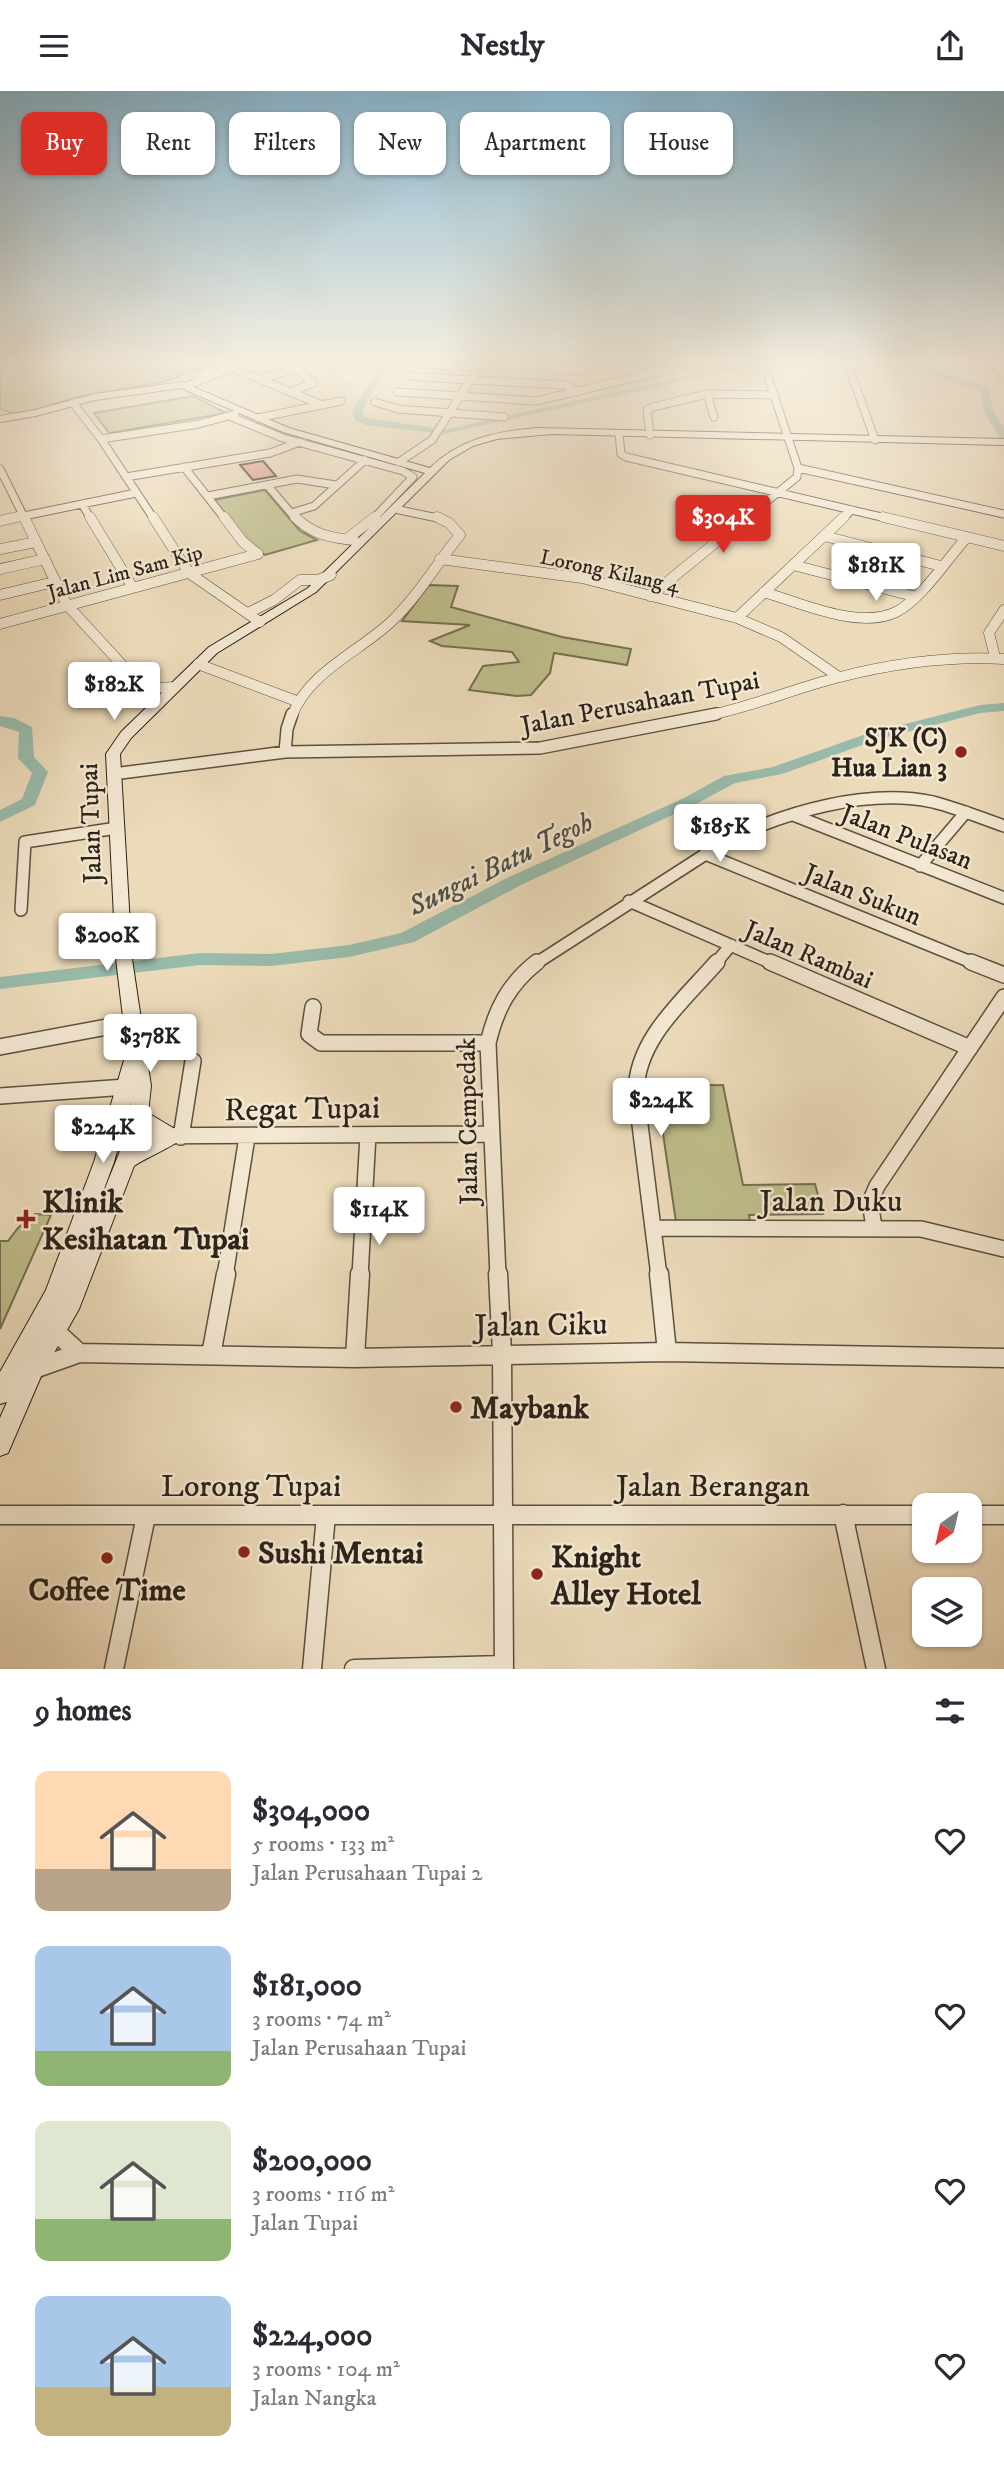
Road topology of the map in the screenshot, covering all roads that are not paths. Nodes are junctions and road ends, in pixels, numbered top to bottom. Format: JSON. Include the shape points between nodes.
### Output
{"nodes":[{"id":1,"x":98,"y":436,"type":"edge"},
{"id":2,"x":123,"y":436,"type":"edge"},
{"id":3,"x":277,"y":436,"type":"edge"},
{"id":4,"x":306,"y":436,"type":"edge"},
{"id":5,"x":433,"y":436,"type":"edge"},
{"id":6,"x":502,"y":436,"type":"edge"},
{"id":7,"x":619,"y":436,"type":"edge"},
{"id":8,"x":679,"y":436,"type":"edge"},
{"id":9,"x":873,"y":436,"type":"edge"},
{"id":10,"x":310,"y":437,"type":"junction"},
{"id":11,"x":787,"y":438,"type":"junction"},
{"id":12,"x":101,"y":439,"type":"junction"},
{"id":13,"x":875,"y":440,"type":"junction"},
{"id":14,"x":298,"y":442,"type":"junction"},
{"id":15,"x":1004,"y":442,"type":"edge"},
{"id":16,"x":365,"y":460,"type":"junction"},
{"id":17,"x":444,"y":461,"type":"junction"},
{"id":18,"x":401,"y":463,"type":"junction"},
{"id":19,"x":184,"y":467,"type":"junction"},
{"id":20,"x":798,"y":468,"type":"junction"},
{"id":21,"x":0,"y":469,"type":"edge"},
{"id":22,"x":434,"y":472,"type":"junction"},
{"id":23,"x":126,"y":477,"type":"junction"},
{"id":24,"x":3,"y":480,"type":"edge"},
{"id":25,"x":268,"y":485,"type":"junction"},
{"id":26,"x":336,"y":485,"type":"junction"},
{"id":27,"x":777,"y":492,"type":"junction"},
{"id":28,"x":136,"y":493,"type":"junction"},
{"id":29,"x":208,"y":496,"type":"junction"},
{"id":30,"x":82,"y":504,"type":"junction"},
{"id":31,"x":398,"y":506,"type":"junction"},
{"id":32,"x":852,"y":510,"type":"junction"},
{"id":33,"x":291,"y":513,"type":"junction"},
{"id":34,"x":1004,"y":513,"type":"edge"},
{"id":35,"x":24,"y":516,"type":"junction"},
{"id":36,"x":0,"y":521,"type":"edge"},
{"id":37,"x":824,"y":536,"type":"junction"},
{"id":38,"x":367,"y":537,"type":"junction"},
{"id":39,"x":967,"y":537,"type":"junction"},
{"id":40,"x":347,"y":539,"type":"junction"},
{"id":41,"x":36,"y":542,"type":"junction"},
{"id":42,"x":1004,"y":546,"type":"edge"},
{"id":43,"x":0,"y":549,"type":"edge"},
{"id":44,"x":355,"y":549,"type":"junction"},
{"id":45,"x":45,"y":559,"type":"junction"},
{"id":46,"x":440,"y":559,"type":"junction"},
{"id":47,"x":793,"y":565,"type":"junction"},
{"id":48,"x":941,"y":565,"type":"junction"},
{"id":49,"x":0,"y":569,"type":"edge"},
{"id":50,"x":189,"y":573,"type":"junction"},
{"id":51,"x":54,"y":582,"type":"junction"},
{"id":52,"x":133,"y":588,"type":"junction"},
{"id":53,"x":764,"y":592,"type":"junction"},
{"id":54,"x":0,"y":594,"type":"edge"},
{"id":55,"x":650,"y":596,"type":"junction"},
{"id":56,"x":913,"y":596,"type":"junction"},
{"id":57,"x":67,"y":605,"type":"junction"},
{"id":58,"x":1004,"y":610,"type":"edge"},
{"id":59,"x":254,"y":618,"type":"junction"},
{"id":60,"x":737,"y":618,"type":"junction"},
{"id":61,"x":0,"y":624,"type":"edge"},
{"id":62,"x":1000,"y":658,"type":"edge"},
{"id":63,"x":198,"y":664,"type":"junction"},
{"id":64,"x":839,"y":677,"type":"junction"},
{"id":65,"x":136,"y":682,"type":"junction"},
{"id":66,"x":175,"y":687,"type":"junction"},
{"id":67,"x":299,"y":702,"type":"junction"},
{"id":68,"x":158,"y":704,"type":"junction"},
{"id":69,"x":285,"y":752,"type":"junction"},
{"id":70,"x":113,"y":774,"type":"junction"},
{"id":71,"x":966,"y":812,"type":"junction"},
{"id":72,"x":793,"y":815,"type":"junction"},
{"id":73,"x":1004,"y":826,"type":"edge"},
{"id":74,"x":117,"y":828,"type":"junction"},
{"id":75,"x":705,"y":854,"type":"junction"},
{"id":76,"x":920,"y":866,"type":"junction"},
{"id":77,"x":1004,"y":898,"type":"edge"},
{"id":78,"x":629,"y":901,"type":"junction"},
{"id":79,"x":20,"y":911,"type":"dead end"},
{"id":80,"x":731,"y":945,"type":"junction"},
{"id":81,"x":1004,"y":975,"type":"edge"},
{"id":82,"x":1004,"y":997,"type":"edge"},
{"id":83,"x":313,"y":1007,"type":"dead end"},
{"id":84,"x":134,"y":1022,"type":"junction"},
{"id":85,"x":488,"y":1042,"type":"junction"},
{"id":86,"x":0,"y":1047,"type":"edge"},
{"id":87,"x":970,"y":1048,"type":"junction"},
{"id":88,"x":136,"y":1050,"type":"junction"},
{"id":89,"x":193,"y":1061,"type":"dead end"},
{"id":90,"x":126,"y":1087,"type":"junction"},
{"id":91,"x":0,"y":1096,"type":"edge"},
{"id":92,"x":137,"y":1127,"type":"junction"},
{"id":93,"x":491,"y":1134,"type":"junction"},
{"id":94,"x":368,"y":1135,"type":"junction"},
{"id":95,"x":113,"y":1136,"type":"junction"},
{"id":96,"x":177,"y":1137,"type":"junction"},
{"id":97,"x":247,"y":1137,"type":"junction"},
{"id":98,"x":127,"y":1161,"type":"junction"},
{"id":99,"x":874,"y":1227,"type":"junction"},
{"id":100,"x":654,"y":1228,"type":"junction"},
{"id":101,"x":1004,"y":1249,"type":"edge"},
{"id":102,"x":56,"y":1332,"type":"junction"},
{"id":103,"x":667,"y":1352,"type":"junction"},
{"id":104,"x":79,"y":1353,"type":"junction"},
{"id":105,"x":502,"y":1354,"type":"junction"},
{"id":106,"x":211,"y":1355,"type":"junction"},
{"id":107,"x":355,"y":1358,"type":"junction"},
{"id":108,"x":1004,"y":1358,"type":"edge"},
{"id":109,"x":33,"y":1369,"type":"junction"},
{"id":110,"x":0,"y":1394,"type":"edge"},
{"id":111,"x":0,"y":1445,"type":"edge"},
{"id":112,"x":843,"y":1514,"type":"junction"},
{"id":113,"x":0,"y":1515,"type":"edge"},
{"id":114,"x":326,"y":1515,"type":"junction"},
{"id":115,"x":502,"y":1515,"type":"junction"},
{"id":116,"x":912,"y":1515,"type":"edge"},
{"id":117,"x":982,"y":1515,"type":"edge"},
{"id":118,"x":1004,"y":1515,"type":"edge"},
{"id":119,"x":146,"y":1516,"type":"junction"},
{"id":120,"x":504,"y":1667,"type":"edge"},
{"id":121,"x":114,"y":1669,"type":"edge"},
{"id":122,"x":312,"y":1669,"type":"edge"},
{"id":123,"x":354,"y":1669,"type":"edge"},
{"id":124,"x":876,"y":1669,"type":"edge"}],
"edges":[{"from":1,"to":12,"type":"street"},
{"from":2,"to":12,"type":"street"},
{"from":3,"to":14,"type":"street"},
{"from":4,"to":10,"type":"main road"},
{"from":5,"to":18,"type":"street"},
{"from":6,"to":17,"type":"main road","via":[[471,443]]},
{"from":7,"to":27,"type":"street","via":[[621,454],[626,457]]},
{"from":8,"to":11,"type":"main road"},
{"from":9,"to":13,"type":"street"},
{"from":10,"to":14,"type":"street"},
{"from":10,"to":18,"type":"main road"},
{"from":11,"to":13,"type":"main road"},
{"from":11,"to":20,"type":"street"},
{"from":12,"to":23,"type":"street"},
{"from":13,"to":15,"type":"main road"},
{"from":14,"to":16,"type":"street"},
{"from":14,"to":19,"type":"street","via":[[270,453]]},
{"from":16,"to":26,"type":"street"},
{"from":16,"to":40,"type":"street","via":[[409,473],[412,481]]},
{"from":17,"to":18,"type":"main road"},
{"from":17,"to":22,"type":"main road","name":"Jalan Tupai"},
{"from":17,"to":31,"type":"main road","via":[[441,473],[429,485]]},
{"from":18,"to":22,"type":"main road"},
{"from":19,"to":23,"type":"street"},
{"from":19,"to":29,"type":"street"},
{"from":20,"to":27,"type":"street","via":[[797,477]]},
{"from":20,"to":34,"type":"street"},
{"from":21,"to":24,"type":"street"},
{"from":22,"to":31,"type":"main road","name":"Jalan Tupai"},
{"from":23,"to":28,"type":"street"},
{"from":24,"to":35,"type":"street"},
{"from":25,"to":26,"type":"street","via":[[298,479]]},
{"from":25,"to":29,"type":"street"},
{"from":25,"to":33,"type":"street"},
{"from":26,"to":33,"type":"street","via":[[314,506]]},
{"from":27,"to":32,"type":"street"},
{"from":27,"to":55,"type":"street"},
{"from":28,"to":30,"type":"street"},
{"from":28,"to":50,"type":"street"},
{"from":29,"to":50,"type":"street","name":"Jalan Lim Sam Kip","via":[[243,542],[258,554]]},
{"from":30,"to":35,"type":"street"},
{"from":30,"to":52,"type":"street"},
{"from":31,"to":38,"type":"main road","name":"Jalan Tupai"},
{"from":31,"to":46,"type":"street","via":[[458,530],[460,535]]},
{"from":32,"to":37,"type":"street"},
{"from":32,"to":39,"type":"street"},
{"from":33,"to":40,"type":"street","via":[[306,530]]},
{"from":35,"to":36,"type":"street"},
{"from":35,"to":41,"type":"street"},
{"from":37,"to":47,"type":"street"},
{"from":37,"to":48,"type":"street"},
{"from":38,"to":40,"type":"street"},
{"from":38,"to":44,"type":"main road","name":"Jalan Tupai"},
{"from":39,"to":42,"type":"street"},
{"from":39,"to":48,"type":"street"},
{"from":40,"to":44,"type":"street"},
{"from":41,"to":43,"type":"street"},
{"from":41,"to":45,"type":"street"},
{"from":44,"to":59,"type":"main road","name":"Jalan Tupai","via":[[331,575]]},
{"from":45,"to":49,"type":"street"},
{"from":45,"to":51,"type":"street"},
{"from":46,"to":55,"type":"street","name":"Lorong Kilang 4","via":[[582,578]]},
{"from":46,"to":67,"type":"street","via":[[392,621],[335,663]]},
{"from":47,"to":53,"type":"street"},
{"from":47,"to":56,"type":"street"},
{"from":48,"to":56,"type":"street"},
{"from":50,"to":52,"type":"street","name":"Jalan Lim Sam Kip"},
{"from":50,"to":59,"type":"street"},
{"from":51,"to":54,"type":"street"},
{"from":51,"to":57,"type":"street"},
{"from":52,"to":57,"type":"street","name":"Jalan Lim Sam Kip"},
{"from":53,"to":56,"type":"street","via":[[866,618],[895,612]]},
{"from":53,"to":60,"type":"street"},
{"from":55,"to":60,"type":"street","name":"Lorong Kilang 4"},
{"from":57,"to":61,"type":"street","name":"Jalan Lim Sam Kip"},
{"from":57,"to":65,"type":"street"},
{"from":58,"to":62,"type":"street","via":[[989,633]]},
{"from":59,"to":63,"type":"main road","name":"Jalan Tupai"},
{"from":60,"to":64,"type":"street","name":"Lorong Kilang 4","via":[[781,637]]},
{"from":62,"to":64,"type":"street","name":"Jalan Perusahaan Tupai","via":[[909,662]]},
{"from":63,"to":66,"type":"main road","name":"Jalan Tupai"},
{"from":63,"to":67,"type":"street"},
{"from":64,"to":69,"type":"street","name":"Jalan Perusahaan Tupai","via":[[726,712],[540,748]]},
{"from":65,"to":66,"type":"street","via":[[154,688]]},
{"from":65,"to":68,"type":"street"},
{"from":66,"to":68,"type":"main road","name":"Jalan Tupai"},
{"from":67,"to":69,"type":"street","via":[[286,724]]},
{"from":68,"to":70,"type":"main road","name":"Jalan Tupai","via":[[117,744]]},
{"from":69,"to":70,"type":"street","name":"Jalan Perusahaan Tupai"},
{"from":70,"to":74,"type":"main road","name":"Jalan Tupai"},
{"from":71,"to":72,"type":"street","name":"Jalan Cempedak","via":[[932,802],[874,798]]},
{"from":71,"to":73,"type":"street","name":"Jalan Cempedak"},
{"from":71,"to":76,"type":"street"},
{"from":72,"to":75,"type":"street","name":"Jalan Cempedak","via":[[746,831]]},
{"from":72,"to":76,"type":"street","name":"Jalan Pulasan"},
{"from":74,"to":79,"type":"street","via":[[25,842]]},
{"from":74,"to":84,"type":"main road","name":"Jalan Tupai","via":[[124,954]]},
{"from":75,"to":78,"type":"street","name":"Jalan Cempedak"},
{"from":75,"to":81,"type":"street","name":"Jalan Sukun"},
{"from":76,"to":77,"type":"street","name":"Jalan Pulasan"},
{"from":78,"to":80,"type":"street","name":"Jalan Rambai"},
{"from":78,"to":85,"type":"street","name":"Jalan Cempedak","via":[[517,979],[496,1007]]},
{"from":80,"to":87,"type":"street","name":"Jalan Rambai"},
{"from":80,"to":100,"type":"street","via":[[652,1037],[636,1073]]},
{"from":82,"to":87,"type":"street"},
{"from":83,"to":85,"type":"street","via":[[309,1034],[321,1043]]},
{"from":84,"to":86,"type":"street"},
{"from":84,"to":88,"type":"main road","name":"Jalan Tupai"},
{"from":85,"to":93,"type":"street","name":"Jalan Cempedak"},
{"from":87,"to":99,"type":"street","via":[[877,1186],[870,1202]]},
{"from":88,"to":90,"type":"main road","name":"Jalan Tupai"},
{"from":88,"to":92,"type":"main road","via":[[142,1073]]},
{"from":89,"to":96,"type":"street"},
{"from":90,"to":91,"type":"street"},
{"from":90,"to":95,"type":"main road","name":"Jalan Tupai"},
{"from":92,"to":95,"type":"street"},
{"from":92,"to":96,"type":"main road"},
{"from":92,"to":98,"type":"main road"},
{"from":93,"to":94,"type":"street","name":"Regat Tupai"},
{"from":93,"to":105,"type":"street","name":"Jalan Cempedak"},
{"from":94,"to":97,"type":"street","name":"Regat Tupai"},
{"from":94,"to":107,"type":"street"},
{"from":95,"to":110,"type":"main road","name":"Jalan Tupai","via":[[55,1291]]},
{"from":96,"to":97,"type":"street","name":"Regat Tupai"},
{"from":96,"to":98,"type":"main road"},
{"from":97,"to":106,"type":"street"},
{"from":98,"to":102,"type":"main road"},
{"from":99,"to":100,"type":"street","name":"Jalan Duku"},
{"from":99,"to":101,"type":"street","name":"Jalan Duku","via":[[921,1229]]},
{"from":100,"to":103,"type":"street"},
{"from":102,"to":104,"type":"street"},
{"from":102,"to":109,"type":"main road"},
{"from":103,"to":105,"type":"street","name":"Jalan Ciku"},
{"from":103,"to":108,"type":"street","name":"Jalan Ciku"},
{"from":104,"to":106,"type":"street","name":"Jalan Ciku"},
{"from":104,"to":109,"type":"street"},
{"from":105,"to":107,"type":"street","name":"Jalan Ciku"},
{"from":105,"to":115,"type":"street","name":"Jalan Cempedak"},
{"from":106,"to":107,"type":"street","name":"Jalan Ciku"},
{"from":109,"to":111,"type":"main road"},
{"from":112,"to":115,"type":"street","name":"Jalan Berangan"},
{"from":112,"to":116,"type":"street","name":"Jalan Berangan"},
{"from":112,"to":124,"type":"street"},
{"from":113,"to":119,"type":"street","name":"Lorong Tupai"},
{"from":114,"to":115,"type":"street","name":"Lorong Tupai"},
{"from":114,"to":119,"type":"street","name":"Lorong Tupai"},
{"from":114,"to":122,"type":"street"},
{"from":115,"to":120,"type":"street","name":"Jalan Cempedak"},
{"from":117,"to":118,"type":"street"},
{"from":119,"to":121,"type":"street"},
{"from":120,"to":123,"type":"street"}]}
